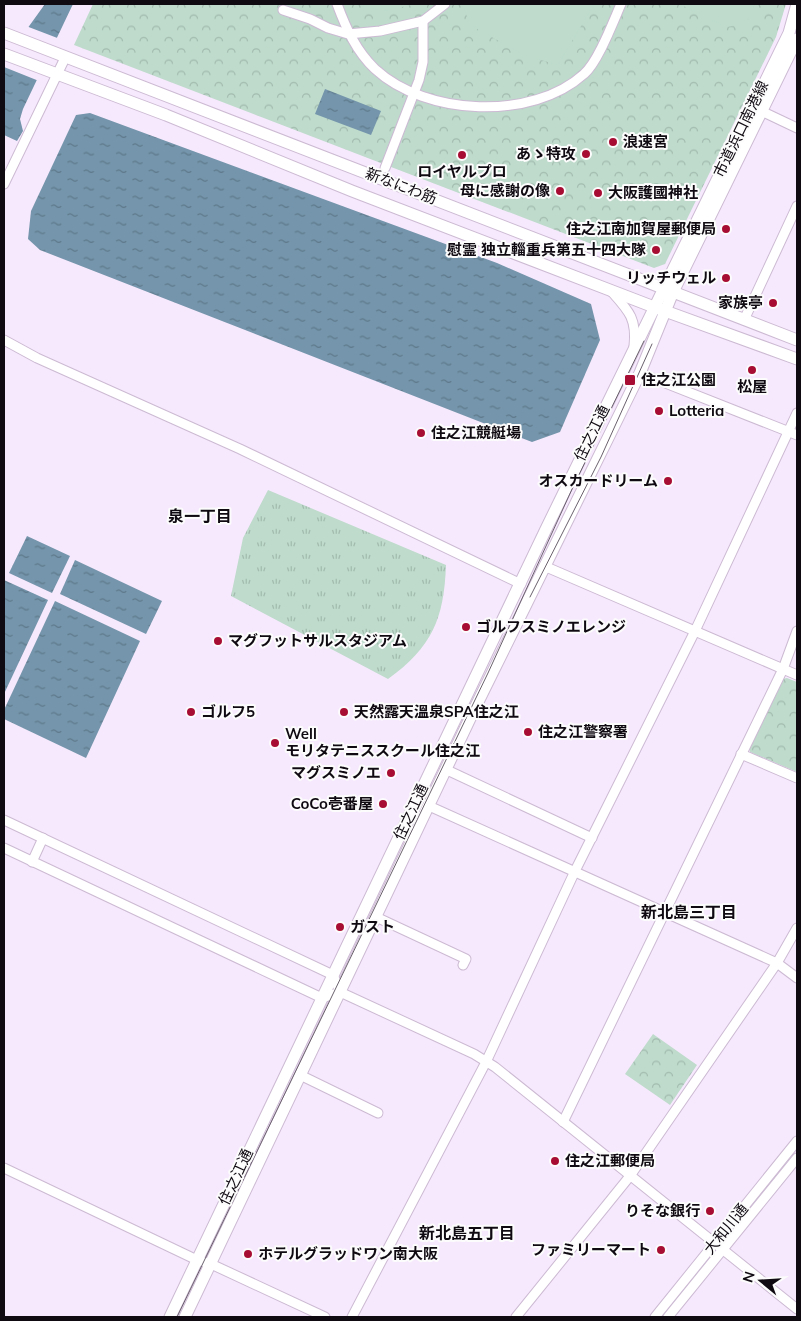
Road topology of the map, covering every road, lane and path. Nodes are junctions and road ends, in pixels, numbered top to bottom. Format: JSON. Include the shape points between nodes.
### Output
{"nodes":[{"id":1,"x":337,"y":4,"type":"edge"},
{"id":2,"x":445,"y":4,"type":"edge"},
{"id":3,"x":621,"y":4,"type":"edge"},
{"id":4,"x":797,"y":4,"type":"edge"},
{"id":5,"x":284,"y":10,"type":"dead end"},
{"id":6,"x":423,"y":21,"type":"junction"},
{"id":7,"x":5,"y":34,"type":"edge"},
{"id":8,"x":348,"y":34,"type":"junction"},
{"id":9,"x":797,"y":39,"type":"edge"},
{"id":10,"x":4,"y":54,"type":"edge"},
{"id":11,"x":60,"y":56,"type":"junction"},
{"id":12,"x":53,"y":72,"type":"junction"},
{"id":13,"x":413,"y":92,"type":"junction"},
{"id":14,"x":757,"y":109,"type":"junction"},
{"id":15,"x":797,"y":128,"type":"edge"},
{"id":16,"x":385,"y":168,"type":"dead end"},
{"id":17,"x":4,"y":184,"type":"edge"},
{"id":18,"x":797,"y":206,"type":"edge"},
{"id":19,"x":611,"y":290,"type":"junction"},
{"id":20,"x":668,"y":290,"type":"junction"},
{"id":21,"x":654,"y":307,"type":"junction"},
{"id":22,"x":666,"y":310,"type":"junction"},
{"id":23,"x":744,"y":320,"type":"junction"},
{"id":24,"x":4,"y":340,"type":"edge"},
{"id":25,"x":797,"y":340,"type":"edge"},
{"id":26,"x":633,"y":351,"type":"junction"},
{"id":27,"x":797,"y":359,"type":"edge"},
{"id":28,"x":640,"y":374,"type":"junction"},
{"id":29,"x":797,"y":413,"type":"edge"},
{"id":30,"x":788,"y":431,"type":"junction"},
{"id":31,"x":797,"y":435,"type":"edge"},
{"id":32,"x":544,"y":566,"type":"junction"},
{"id":33,"x":521,"y":584,"type":"junction"},
{"id":34,"x":695,"y":631,"type":"junction"},
{"id":35,"x":797,"y":631,"type":"edge"},
{"id":36,"x":783,"y":668,"type":"junction"},
{"id":37,"x":797,"y":675,"type":"edge"},
{"id":38,"x":741,"y":754,"type":"junction"},
{"id":39,"x":447,"y":770,"type":"junction"},
{"id":40,"x":797,"y":778,"type":"edge"},
{"id":41,"x":430,"y":806,"type":"junction"},
{"id":42,"x":4,"y":820,"type":"edge"},
{"id":43,"x":43,"y":838,"type":"junction"},
{"id":44,"x":592,"y":838,"type":"junction"},
{"id":45,"x":4,"y":848,"type":"edge"},
{"id":46,"x":32,"y":862,"type":"junction"},
{"id":47,"x":575,"y":871,"type":"junction"},
{"id":48,"x":665,"y":914,"type":"junction"},
{"id":49,"x":376,"y":917,"type":"junction"},
{"id":50,"x":797,"y":928,"type":"edge"},
{"id":51,"x":777,"y":963,"type":"junction"},
{"id":52,"x":463,"y":965,"type":"dead end"},
{"id":53,"x":333,"y":976,"type":"junction"},
{"id":54,"x":797,"y":978,"type":"edge"},
{"id":55,"x":340,"y":992,"type":"junction"},
{"id":56,"x":322,"y":998,"type":"junction"},
{"id":57,"x":486,"y":1062,"type":"junction"},
{"id":58,"x":300,"y":1076,"type":"junction"},
{"id":59,"x":378,"y":1113,"type":"dead end"},
{"id":60,"x":563,"y":1122,"type":"junction"},
{"id":61,"x":797,"y":1141,"type":"edge"},
{"id":62,"x":797,"y":1158,"type":"edge"},
{"id":63,"x":4,"y":1168,"type":"edge"},
{"id":64,"x":630,"y":1176,"type":"junction"},
{"id":65,"x":715,"y":1243,"type":"junction"},
{"id":66,"x":723,"y":1250,"type":"junction"},
{"id":67,"x":197,"y":1260,"type":"junction"},
{"id":68,"x":212,"y":1264,"type":"junction"},
{"id":69,"x":797,"y":1309,"type":"edge"},
{"id":70,"x":170,"y":1317,"type":"edge"},
{"id":71,"x":185,"y":1317,"type":"edge"},
{"id":72,"x":324,"y":1317,"type":"edge"},
{"id":73,"x":352,"y":1317,"type":"edge"},
{"id":74,"x":516,"y":1317,"type":"edge"},
{"id":75,"x":655,"y":1317,"type":"edge"},
{"id":76,"x":668,"y":1317,"type":"edge"}],
"edges":[{"from":1,"to":8,"type":"street"},
{"from":2,"to":6,"type":"street"},
{"from":3,"to":13,"type":"street","via":[[585,74],[539,101],[522,105],[469,107]]},
{"from":4,"to":14,"type":"main road","name":"市道浜口南港線"},
{"from":5,"to":8,"type":"street"},
{"from":6,"to":8,"type":"street","via":[[380,31]]},
{"from":6,"to":13,"type":"street","via":[[423,62]]},
{"from":7,"to":11,"type":"main road","name":"新なにわ筋"},
{"from":8,"to":13,"type":"street","via":[[376,69]]},
{"from":9,"to":14,"type":"main road","name":"市道浜口南港線"},
{"from":10,"to":12,"type":"main road","name":"新なにわ筋"},
{"from":11,"to":12,"type":"street"},
{"from":11,"to":20,"type":"main road","name":"新なにわ筋"},
{"from":12,"to":17,"type":"street"},
{"from":12,"to":19,"type":"main road","name":"新なにわ筋"},
{"from":13,"to":16,"type":"street"},
{"from":14,"to":15,"type":"street"},
{"from":14,"to":20,"type":"main road","name":"市道浜口南港線"},
{"from":18,"to":23,"type":"street"},
{"from":19,"to":21,"type":"main road","name":"新なにわ筋"},
{"from":19,"to":26,"type":"street","via":[[631,313],[635,332]]},
{"from":20,"to":21,"type":"main road","name":"市道浜口南港線"},
{"from":20,"to":22,"type":"main road","name":"市道浜口南港線"},
{"from":20,"to":23,"type":"main road","name":"新なにわ筋"},
{"from":21,"to":22,"type":"main road","name":"新なにわ筋"},
{"from":21,"to":26,"type":"main road","name":"住之江通"},
{"from":22,"to":27,"type":"main road","name":"新なにわ筋"},
{"from":22,"to":28,"type":"main road","name":"住之江通"},
{"from":23,"to":25,"type":"main road","name":"新なにわ筋"},
{"from":24,"to":33,"type":"street","via":[[37,358],[231,444]]},
{"from":26,"to":33,"type":"main road","name":"住之江通"},
{"from":28,"to":30,"type":"street"},
{"from":28,"to":32,"type":"main road","name":"住之江通"},
{"from":29,"to":30,"type":"street"},
{"from":30,"to":31,"type":"street"},
{"from":30,"to":34,"type":"street"},
{"from":32,"to":34,"type":"street"},
{"from":32,"to":39,"type":"main road","name":"住之江通"},
{"from":33,"to":53,"type":"main road","name":"住之江通"},
{"from":34,"to":36,"type":"street"},
{"from":34,"to":44,"type":"street"},
{"from":35,"to":36,"type":"street"},
{"from":36,"to":37,"type":"street"},
{"from":36,"to":38,"type":"street"},
{"from":38,"to":40,"type":"street"},
{"from":38,"to":48,"type":"street"},
{"from":39,"to":41,"type":"main road","name":"住之江通"},
{"from":39,"to":44,"type":"street"},
{"from":41,"to":47,"type":"street"},
{"from":41,"to":49,"type":"main road","name":"住之江通"},
{"from":42,"to":43,"type":"street"},
{"from":43,"to":46,"type":"street"},
{"from":43,"to":53,"type":"street"},
{"from":44,"to":47,"type":"street"},
{"from":45,"to":46,"type":"street"},
{"from":46,"to":56,"type":"street"},
{"from":47,"to":48,"type":"street"},
{"from":47,"to":57,"type":"street"},
{"from":48,"to":51,"type":"street"},
{"from":48,"to":60,"type":"street"},
{"from":49,"to":52,"type":"street","via":[[466,959]]},
{"from":49,"to":55,"type":"main road","name":"住之江通"},
{"from":50,"to":51,"type":"street"},
{"from":51,"to":54,"type":"street"},
{"from":51,"to":64,"type":"street"},
{"from":53,"to":55,"type":"street"},
{"from":53,"to":56,"type":"main road","name":"住之江通"},
{"from":55,"to":56,"type":"street"},
{"from":55,"to":57,"type":"street"},
{"from":55,"to":58,"type":"main road","name":"住之江通"},
{"from":56,"to":67,"type":"main road","name":"住之江通"},
{"from":57,"to":60,"type":"street"},
{"from":57,"to":73,"type":"street"},
{"from":58,"to":59,"type":"street"},
{"from":58,"to":68,"type":"main road","name":"住之江通"},
{"from":60,"to":64,"type":"street"},
{"from":61,"to":65,"type":"street","name":"大和川通"},
{"from":62,"to":66,"type":"street","name":"大和川通"},
{"from":63,"to":67,"type":"street"},
{"from":64,"to":65,"type":"street"},
{"from":64,"to":74,"type":"street"},
{"from":65,"to":66,"type":"street"},
{"from":65,"to":75,"type":"street","name":"大和川通"},
{"from":66,"to":69,"type":"street"},
{"from":66,"to":76,"type":"street","name":"大和川通"},
{"from":67,"to":68,"type":"street"},
{"from":67,"to":70,"type":"main road","name":"住之江通"},
{"from":68,"to":71,"type":"main road","name":"住之江通"},
{"from":68,"to":72,"type":"street"}]}
